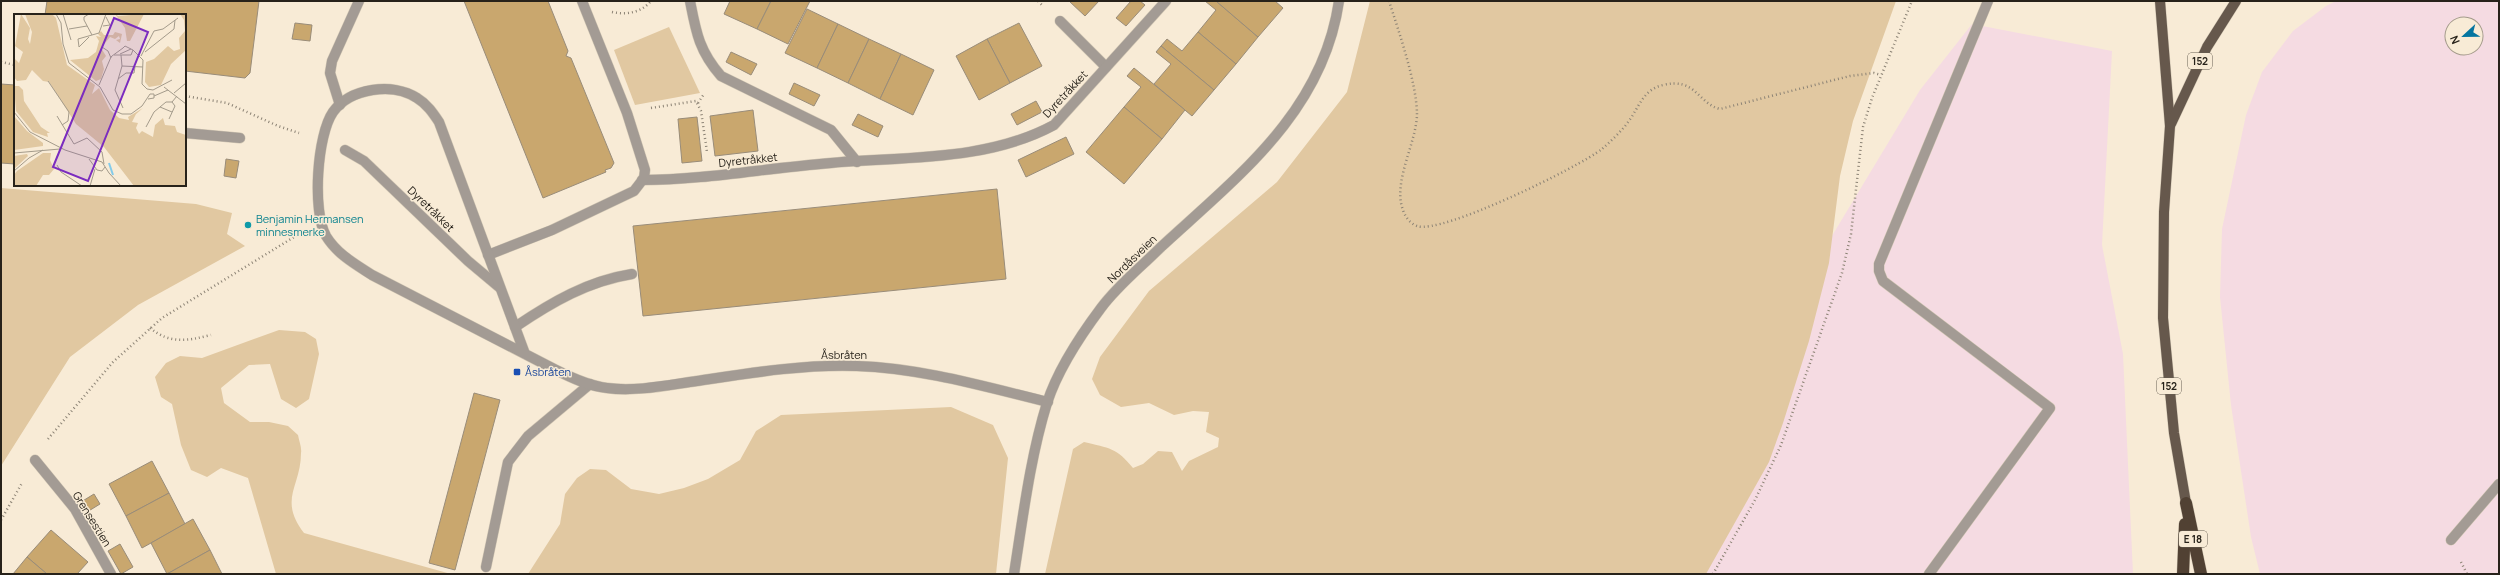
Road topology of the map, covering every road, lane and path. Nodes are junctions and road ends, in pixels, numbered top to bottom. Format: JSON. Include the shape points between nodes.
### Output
{"nodes":[{"id":1,"x":359,"y":1,"type":"edge"},
{"id":2,"x":582,"y":1,"type":"edge"},
{"id":3,"x":651,"y":1,"type":"edge"},
{"id":4,"x":690,"y":1,"type":"edge"},
{"id":5,"x":1166,"y":1,"type":"edge"},
{"id":6,"x":1338,"y":1,"type":"edge"},
{"id":7,"x":1389,"y":1,"type":"edge"},
{"id":8,"x":1912,"y":1,"type":"edge"},
{"id":9,"x":1988,"y":1,"type":"edge"},
{"id":10,"x":2160,"y":1,"type":"edge"},
{"id":11,"x":2236,"y":1,"type":"edge"},
{"id":12,"x":589,"y":19,"type":"junction"},
{"id":13,"x":1060,"y":21,"type":"dead end"},
{"id":14,"x":1,"y":62,"type":"edge"},
{"id":15,"x":14,"y":65,"type":"edge"},
{"id":16,"x":1106,"y":67,"type":"junction"},
{"id":17,"x":1881,"y":75,"type":"junction"},
{"id":18,"x":705,"y":92,"type":"dead end"},
{"id":19,"x":186,"y":96,"type":"edge"},
{"id":20,"x":698,"y":103,"type":"junction"},
{"id":21,"x":340,"y":105,"type":"junction"},
{"id":22,"x":627,"y":113,"type":"junction"},
{"id":23,"x":2170,"y":126,"type":"junction"},
{"id":24,"x":186,"y":133,"type":"edge"},
{"id":25,"x":323,"y":136,"type":"junction"},
{"id":26,"x":240,"y":138,"type":"dead end"},
{"id":27,"x":345,"y":150,"type":"dead end"},
{"id":28,"x":857,"y":162,"type":"junction"},
{"id":29,"x":710,"y":177,"type":"junction"},
{"id":30,"x":642,"y":180,"type":"junction"},
{"id":31,"x":320,"y":222,"type":"junction"},
{"id":32,"x":488,"y":255,"type":"junction"},
{"id":33,"x":632,"y":274,"type":"dead end"},
{"id":34,"x":500,"y":287,"type":"junction"},
{"id":35,"x":515,"y":326,"type":"junction"},
{"id":36,"x":150,"y":328,"type":"junction"},
{"id":37,"x":211,"y":334,"type":"dead end"},
{"id":38,"x":525,"y":354,"type":"junction"},
{"id":39,"x":590,"y":384,"type":"junction"},
{"id":40,"x":1048,"y":402,"type":"junction"},
{"id":41,"x":35,"y":460,"type":"junction"},
{"id":42,"x":2499,"y":484,"type":"edge"},
{"id":43,"x":2186,"y":503,"type":"junction"},
{"id":44,"x":1,"y":520,"type":"edge"},
{"id":45,"x":2451,"y":540,"type":"dead end"},
{"id":46,"x":486,"y":567,"type":"dead end"},
{"id":47,"x":111,"y":574,"type":"edge"},
{"id":48,"x":1014,"y":574,"type":"edge"},
{"id":49,"x":1713,"y":574,"type":"edge"},
{"id":50,"x":1929,"y":574,"type":"edge"},
{"id":51,"x":2184,"y":574,"type":"edge"},
{"id":52,"x":2201,"y":574,"type":"edge"}],
"edges":[{"from":1,"to":21,"type":"street","via":[[332,61],[330,73]]},
{"from":2,"to":12,"type":"street"},
{"from":3,"to":12,"type":"path","via":[[646,7],[626,15],[608,12]]},
{"from":4,"to":28,"type":"street","via":[[697,39],[706,58],[720,76],[831,130]]},
{"from":5,"to":16,"type":"street","name":"Dyretråkket"},
{"from":6,"to":40,"type":"street","name":"Nordåsveien","via":[[1328,46],[1312,86],[1284,127],[1251,164],[1128,279],[1102,307],[1064,367]]},
{"from":7,"to":17,"type":"path","via":[[1411,82],[1416,116],[1402,186],[1402,207],[1408,219],[1417,226],[1435,226],[1465,216],[1544,182],[1601,149],[1622,130],[1648,92],[1662,85],[1679,83],[1695,89],[1711,106],[1720,109],[1850,76],[1874,73]]},
{"from":8,"to":17,"type":"path"},
{"from":9,"to":50,"type":"street","via":[[1879,271],[1883,281],[2050,408]]},
{"from":10,"to":23,"type":"main road","number":"152"},
{"from":11,"to":23,"type":"main road","number":"152","via":[[2206,47]]},
{"from":12,"to":22,"type":"street"},
{"from":13,"to":16,"type":"street"},
{"from":14,"to":15,"type":"path"},
{"from":16,"to":28,"type":"street","name":"Dyretråkket","via":[[1054,125],[1033,137],[1002,146],[963,152]]},
{"from":17,"to":49,"type":"path","via":[[1861,138],[1850,234],[1842,274],[1781,445],[1755,500]]},
{"from":18,"to":20,"type":"path"},
{"from":19,"to":25,"type":"path","via":[[226,102],[278,126],[298,133]]},
{"from":20,"to":22,"type":"path","via":[[689,101]]},
{"from":20,"to":29,"type":"path"},
{"from":21,"to":25,"type":"street","name":"Åsbråten","via":[[327,123]]},
{"from":21,"to":32,"type":"street","name":"Åsbråten","via":[[364,92],[382,89],[402,91],[416,97],[428,107],[439,122]]},
{"from":22,"to":30,"type":"street","via":[[644,170]]},
{"from":23,"to":43,"type":"main road","number":"152","via":[[2164,212],[2163,318],[2174,433]]},
{"from":24,"to":26,"type":"street"},
{"from":25,"to":31,"type":"street","name":"Åsbråten","via":[[317,199]]},
{"from":27,"to":34,"type":"street","name":"Dyretråkket","via":[[364,161],[468,261]]},
{"from":28,"to":29,"type":"street","name":"Dyretråkket"},
{"from":29,"to":30,"type":"street","name":"Dyretråkket"},
{"from":30,"to":32,"type":"street","via":[[634,191],[552,230]]},
{"from":31,"to":36,"type":"path","via":[[176,307]]},
{"from":31,"to":38,"type":"street","name":"Åsbråten","via":[[335,248],[346,259]]},
{"from":32,"to":34,"type":"street","name":"Åsbråten"},
{"from":33,"to":35,"type":"street","via":[[614,277],[579,289]]},
{"from":34,"to":35,"type":"street","name":"Åsbråten"},
{"from":35,"to":38,"type":"street","name":"Åsbråten"},
{"from":36,"to":37,"type":"path","via":[[161,336],[176,341]]},
{"from":36,"to":41,"type":"path","via":[[113,362],[67,415]]},
{"from":38,"to":39,"type":"street","name":"Åsbråten"},
{"from":39,"to":40,"type":"street","name":"Åsbråten","via":[[619,389],[656,387],[786,369],[857,366],[922,374]]},
{"from":39,"to":46,"type":"street","via":[[528,436],[508,462]]},
{"from":40,"to":48,"type":"street","name":"Nordåsveien","via":[[1029,484]]},
{"from":41,"to":44,"type":"path"},
{"from":41,"to":47,"type":"street","name":"Grensestien","via":[[75,509]]},
{"from":42,"to":45,"type":"street"},
{"from":43,"to":51,"type":"highway","number":"E 18"},
{"from":43,"to":52,"type":"highway","number":"E 18"}]}
